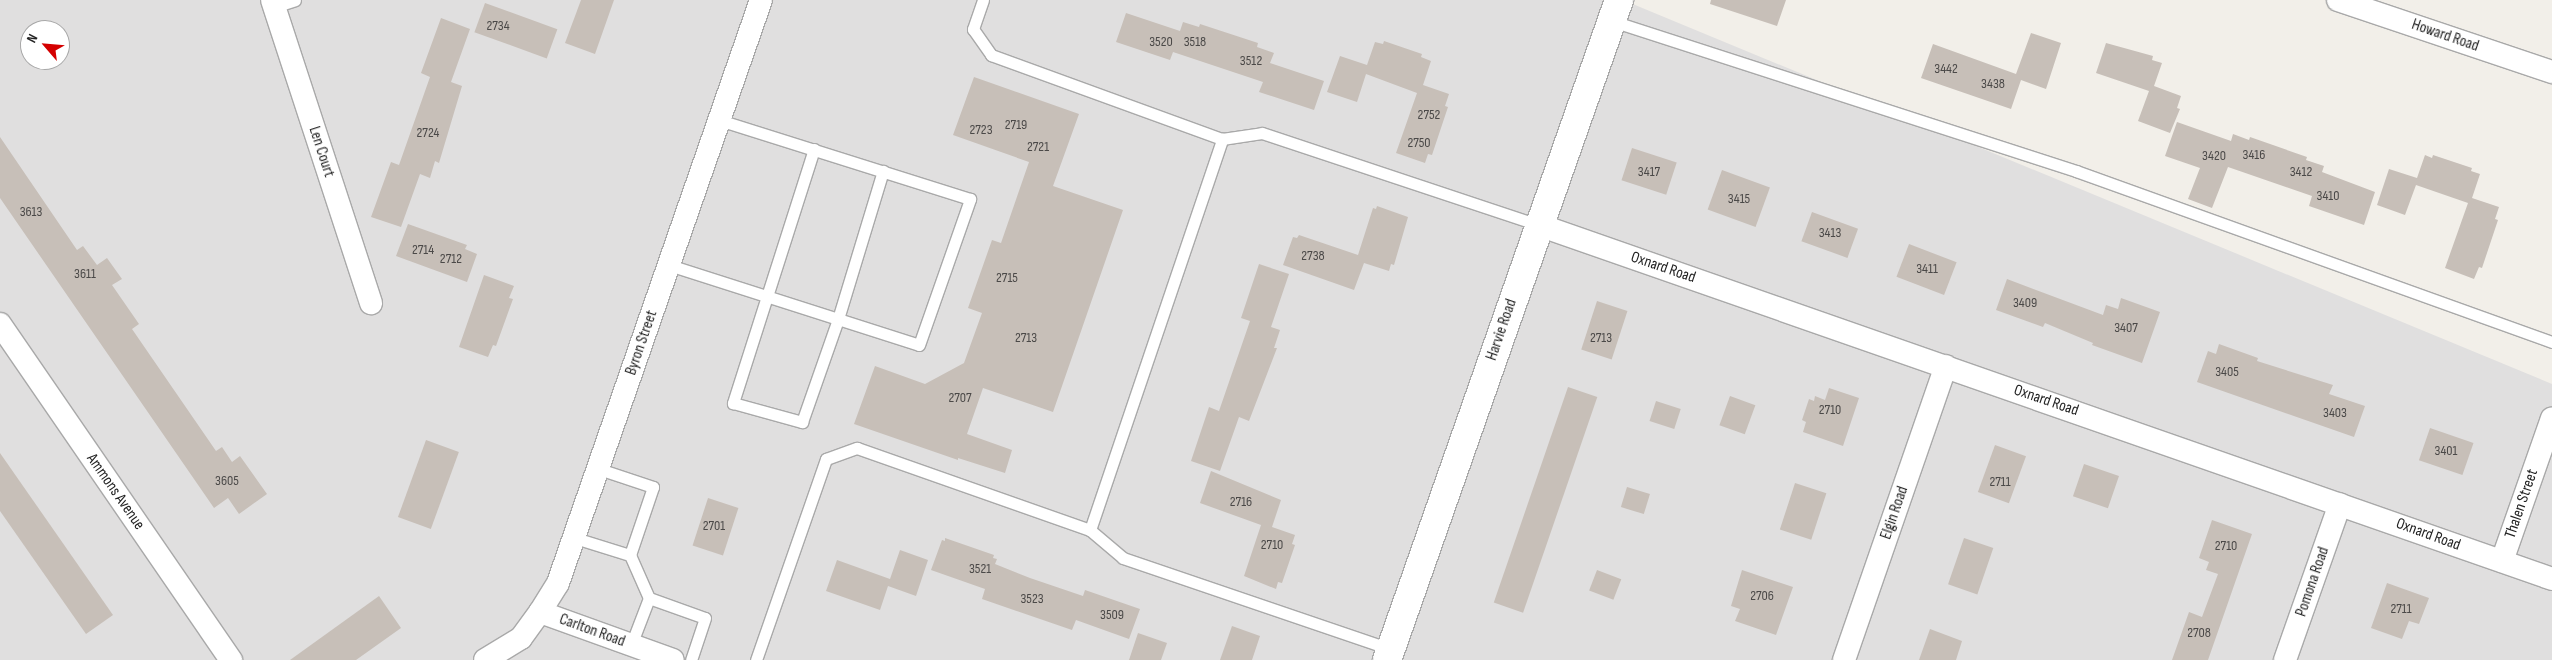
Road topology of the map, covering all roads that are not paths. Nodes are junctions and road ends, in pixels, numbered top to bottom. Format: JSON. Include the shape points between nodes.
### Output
{"nodes":[{"id":1,"x":761,"y":0,"type":"edge"},
{"id":2,"x":983,"y":0,"type":"edge"},
{"id":3,"x":2338,"y":0,"type":"edge"},
{"id":4,"x":280,"y":2,"type":"edge"},
{"id":5,"x":1615,"y":10,"type":"edge"},
{"id":6,"x":2552,"y":72,"type":"edge"},
{"id":7,"x":719,"y":120,"type":"junction"},
{"id":8,"x":1222,"y":139,"type":"junction"},
{"id":9,"x":814,"y":149,"type":"junction"},
{"id":10,"x":883,"y":171,"type":"junction"},
{"id":11,"x":1539,"y":225,"type":"junction"},
{"id":12,"x":669,"y":265,"type":"junction"},
{"id":13,"x":767,"y":296,"type":"junction"},
{"id":14,"x":371,"y":302,"type":"dead end"},
{"id":15,"x":838,"y":319,"type":"junction"},
{"id":16,"x":0,"y":324,"type":"edge"},
{"id":17,"x":2552,"y":342,"type":"edge"},
{"id":18,"x":1946,"y":366,"type":"junction"},
{"id":19,"x":2552,"y":418,"type":"edge"},
{"id":20,"x":599,"y":469,"type":"junction"},
{"id":21,"x":2340,"y":504,"type":"junction"},
{"id":22,"x":1090,"y":530,"type":"junction"},
{"id":23,"x":575,"y":538,"type":"junction"},
{"id":24,"x":630,"y":555,"type":"junction"},
{"id":25,"x":2502,"y":561,"type":"junction"},
{"id":26,"x":2552,"y":579,"type":"edge"},
{"id":27,"x":649,"y":598,"type":"junction"},
{"id":28,"x":540,"y":612,"type":"junction"},
{"id":29,"x":631,"y":645,"type":"junction"},
{"id":30,"x":1389,"y":654,"type":"edge"},
{"id":31,"x":231,"y":660,"type":"edge"},
{"id":32,"x":485,"y":660,"type":"edge"},
{"id":33,"x":673,"y":660,"type":"edge"},
{"id":34,"x":691,"y":660,"type":"edge"},
{"id":35,"x":756,"y":660,"type":"edge"},
{"id":36,"x":1844,"y":660,"type":"edge"},
{"id":37,"x":2285,"y":660,"type":"edge"}],
"edges":[{"from":1,"to":7,"type":"street","name":"Byron Street"},
{"from":2,"to":8,"type":"lane","via":[[973,29],[991,55]]},
{"from":3,"to":6,"type":"street","name":"Howard Road"},
{"from":4,"to":14,"type":"street","name":"Len Court"},
{"from":5,"to":11,"type":"street","name":"Harvie Road"},
{"from":5,"to":17,"type":"lane"},
{"from":7,"to":9,"type":"lane"},
{"from":7,"to":12,"type":"street","name":"Byron Street"},
{"from":8,"to":11,"type":"lane","via":[[1262,133]]},
{"from":8,"to":22,"type":"lane"},
{"from":9,"to":10,"type":"lane"},
{"from":9,"to":13,"type":"lane"},
{"from":10,"to":15,"type":"lane"},
{"from":10,"to":15,"type":"lane","via":[[970,199],[918,345]]},
{"from":11,"to":18,"type":"street","name":"Oxnard Road"},
{"from":11,"to":30,"type":"street","name":"Harvie Road"},
{"from":12,"to":13,"type":"lane"},
{"from":12,"to":20,"type":"street","name":"Byron Street"},
{"from":13,"to":15,"type":"lane"},
{"from":13,"to":15,"type":"lane","via":[[733,403],[802,422]]},
{"from":16,"to":31,"type":"street","name":"Ammons Avenue"},
{"from":18,"to":21,"type":"street","name":"Oxnard Road"},
{"from":18,"to":36,"type":"street","name":"Elgin Road"},
{"from":19,"to":25,"type":"street","name":"Thalen Street"},
{"from":20,"to":23,"type":"street","name":"Byron Street"},
{"from":20,"to":24,"type":"lane","via":[[654,487]]},
{"from":21,"to":25,"type":"street","name":"Oxnard Road"},
{"from":21,"to":37,"type":"street","name":"Pomona Road"},
{"from":22,"to":30,"type":"lane","via":[[1123,558]]},
{"from":22,"to":35,"type":"lane","via":[[857,448],[826,459]]},
{"from":23,"to":24,"type":"lane"},
{"from":23,"to":28,"type":"street","name":"Byron Street","via":[[558,583]]},
{"from":24,"to":27,"type":"lane"},
{"from":25,"to":26,"type":"street","name":"Oxnard Road"},
{"from":27,"to":29,"type":"lane"},
{"from":27,"to":34,"type":"lane","via":[[706,618]]},
{"from":28,"to":29,"type":"street","name":"Carlton Road"},
{"from":28,"to":32,"type":"street","name":"Byron Street","via":[[520,638]]},
{"from":29,"to":33,"type":"street","name":"Carlton Road"}]}
